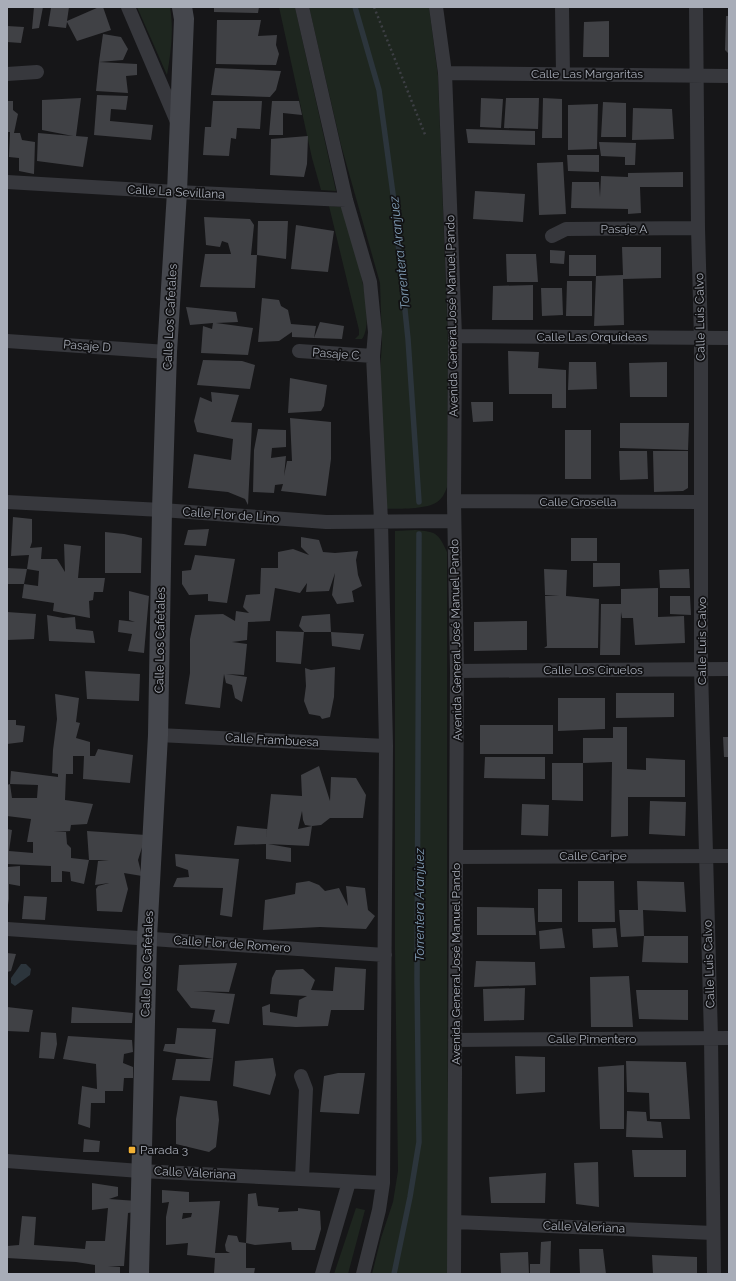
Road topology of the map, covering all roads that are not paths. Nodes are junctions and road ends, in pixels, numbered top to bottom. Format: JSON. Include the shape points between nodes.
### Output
{"nodes":[{"id":1,"x":128,"y":7,"type":"edge"},
{"id":2,"x":182,"y":7,"type":"edge"},
{"id":3,"x":302,"y":7,"type":"edge"},
{"id":4,"x":436,"y":7,"type":"edge"},
{"id":5,"x":562,"y":7,"type":"edge"},
{"id":6,"x":696,"y":7,"type":"edge"},
{"id":7,"x":37,"y":72,"type":"dead end"},
{"id":8,"x":445,"y":73,"type":"junction"},
{"id":9,"x":7,"y":74,"type":"edge"},
{"id":10,"x":563,"y":74,"type":"junction"},
{"id":11,"x":697,"y":75,"type":"junction"},
{"id":12,"x":729,"y":76,"type":"edge"},
{"id":13,"x":179,"y":127,"type":"junction"},
{"id":14,"x":7,"y":182,"type":"edge"},
{"id":15,"x":177,"y":192,"type":"junction"},
{"id":16,"x":346,"y":200,"type":"junction"},
{"id":17,"x":698,"y":228,"type":"junction"},
{"id":18,"x":552,"y":236,"type":"dead end"},
{"id":19,"x":455,"y":336,"type":"junction"},
{"id":20,"x":701,"y":338,"type":"junction"},
{"id":21,"x":729,"y":338,"type":"edge"},
{"id":22,"x":7,"y":341,"type":"edge"},
{"id":23,"x":299,"y":351,"type":"dead end"},
{"id":24,"x":168,"y":352,"type":"junction"},
{"id":25,"x":373,"y":356,"type":"junction"},
{"id":26,"x":454,"y":501,"type":"junction"},
{"id":27,"x":7,"y":502,"type":"edge"},
{"id":28,"x":701,"y":502,"type":"junction"},
{"id":29,"x":162,"y":510,"type":"junction"},
{"id":30,"x":381,"y":521,"type":"junction"},
{"id":31,"x":454,"y":521,"type":"junction"},
{"id":32,"x":701,"y":669,"type":"junction"},
{"id":33,"x":729,"y":669,"type":"edge"},
{"id":34,"x":457,"y":671,"type":"junction"},
{"id":35,"x":158,"y":735,"type":"junction"},
{"id":36,"x":386,"y":746,"type":"junction"},
{"id":37,"x":706,"y":856,"type":"junction"},
{"id":38,"x":729,"y":856,"type":"edge"},
{"id":39,"x":456,"y":857,"type":"junction"},
{"id":40,"x":7,"y":929,"type":"edge"},
{"id":41,"x":147,"y":938,"type":"junction"},
{"id":42,"x":385,"y":955,"type":"junction"},
{"id":43,"x":711,"y":1038,"type":"junction"},
{"id":44,"x":729,"y":1038,"type":"edge"},
{"id":45,"x":455,"y":1040,"type":"junction"},
{"id":46,"x":301,"y":1076,"type":"dead end"},
{"id":47,"x":7,"y":1161,"type":"edge"},
{"id":48,"x":140,"y":1171,"type":"junction"},
{"id":49,"x":302,"y":1179,"type":"junction"},
{"id":50,"x":349,"y":1182,"type":"junction"},
{"id":51,"x":383,"y":1183,"type":"junction"},
{"id":52,"x":456,"y":1222,"type":"junction"},
{"id":53,"x":713,"y":1233,"type":"junction"},
{"id":54,"x":139,"y":1274,"type":"edge"},
{"id":55,"x":322,"y":1274,"type":"edge"},
{"id":56,"x":363,"y":1274,"type":"edge"},
{"id":57,"x":454,"y":1274,"type":"edge"},
{"id":58,"x":714,"y":1274,"type":"edge"}],
"edges":[{"from":1,"to":13,"type":"street"},
{"from":2,"to":13,"type":"main road","name":"Calle Los Cafetales","via":[[184,19]]},
{"from":3,"to":16,"type":"street"},
{"from":4,"to":8,"type":"street","name":"Avenida General José Manuel Pando"},
{"from":5,"to":10,"type":"street"},
{"from":6,"to":11,"type":"street","name":"Calle Luis Calvo"},
{"from":7,"to":9,"type":"street"},
{"from":8,"to":10,"type":"street","name":"Calle Las Margaritas"},
{"from":8,"to":19,"type":"street","name":"Avenida General José Manuel Pando"},
{"from":10,"to":11,"type":"street","name":"Calle Las Margaritas"},
{"from":11,"to":12,"type":"street","name":"Calle Las Margaritas"},
{"from":11,"to":17,"type":"street","name":"Calle Luis Calvo"},
{"from":13,"to":15,"type":"main road","name":"Calle Los Cafetales"},
{"from":14,"to":15,"type":"street","name":"Calle La Sevillana"},
{"from":15,"to":16,"type":"street","name":"Calle La Sevillana"},
{"from":15,"to":24,"type":"main road","name":"Calle Los Cafetales"},
{"from":16,"to":25,"type":"street","via":[[370,282],[375,332]]},
{"from":17,"to":18,"type":"street","name":"Pasaje A","via":[[566,229]]},
{"from":17,"to":20,"type":"street","name":"Calle Luis Calvo"},
{"from":19,"to":20,"type":"street","name":"Calle Las Orquídeas"},
{"from":19,"to":26,"type":"street","name":"Avenida General José Manuel Pando"},
{"from":20,"to":21,"type":"street","name":"Calle Las Orquídeas"},
{"from":20,"to":28,"type":"street","name":"Calle Luis Calvo"},
{"from":22,"to":24,"type":"street","name":"Pasaje D"},
{"from":23,"to":25,"type":"street","name":"Pasaje C"},
{"from":24,"to":29,"type":"main road","name":"Calle Los Cafetales"},
{"from":25,"to":30,"type":"street"},
{"from":26,"to":28,"type":"street","name":"Calle Grosella"},
{"from":26,"to":31,"type":"street","name":"Avenida General José Manuel Pando"},
{"from":27,"to":29,"type":"street","name":"Calle Flor de Lino"},
{"from":28,"to":32,"type":"street","name":"Calle Luis Calvo"},
{"from":29,"to":30,"type":"street","name":"Calle Flor de Lino","via":[[326,522]]},
{"from":29,"to":35,"type":"main road","name":"Calle Los Cafetales"},
{"from":30,"to":31,"type":"street","name":"Calle Flor de Lino"},
{"from":30,"to":36,"type":"street"},
{"from":31,"to":34,"type":"street","name":"Avenida General José Manuel Pando"},
{"from":32,"to":33,"type":"street","name":"Calle Los Ciruelos"},
{"from":32,"to":34,"type":"street","name":"Calle Los Ciruelos"},
{"from":32,"to":37,"type":"street","name":"Calle Luis Calvo"},
{"from":34,"to":39,"type":"street","name":"Avenida General José Manuel Pando"},
{"from":35,"to":36,"type":"street","name":"Calle Frambuesa"},
{"from":35,"to":41,"type":"main road","name":"Calle Los Cafetales"},
{"from":36,"to":42,"type":"street"},
{"from":37,"to":38,"type":"street","name":"Calle Caripe"},
{"from":37,"to":39,"type":"street","name":"Calle Caripe"},
{"from":37,"to":43,"type":"street","name":"Calle Luis Calvo"},
{"from":39,"to":45,"type":"street","name":"Avenida General José Manuel Pando"},
{"from":40,"to":41,"type":"street","name":"Calle Flor de Romero"},
{"from":41,"to":42,"type":"street","name":"Calle Flor de Romero"},
{"from":41,"to":48,"type":"main road","name":"Calle Los Cafetales"},
{"from":42,"to":51,"type":"street"},
{"from":43,"to":44,"type":"street","name":"Calle Pimentero"},
{"from":43,"to":45,"type":"street","name":"Calle Pimentero"},
{"from":43,"to":53,"type":"street","name":"Calle Luis Calvo"},
{"from":45,"to":52,"type":"street","name":"Avenida General José Manuel Pando"},
{"from":46,"to":49,"type":"street","via":[[306,1089]]},
{"from":47,"to":48,"type":"street","name":"Calle Valeriana"},
{"from":48,"to":49,"type":"street","name":"Calle Valeriana"},
{"from":48,"to":54,"type":"main road","name":"Calle Los Cafetales"},
{"from":49,"to":50,"type":"street","name":"Calle Valeriana"},
{"from":50,"to":51,"type":"street","name":"Calle Valeriana"},
{"from":50,"to":55,"type":"street"},
{"from":51,"to":56,"type":"street"},
{"from":52,"to":53,"type":"street","name":"Calle Valeriana"},
{"from":52,"to":57,"type":"street","name":"Avenida General José Manuel Pando"},
{"from":53,"to":58,"type":"street","name":"Calle Luis Calvo"}]}
